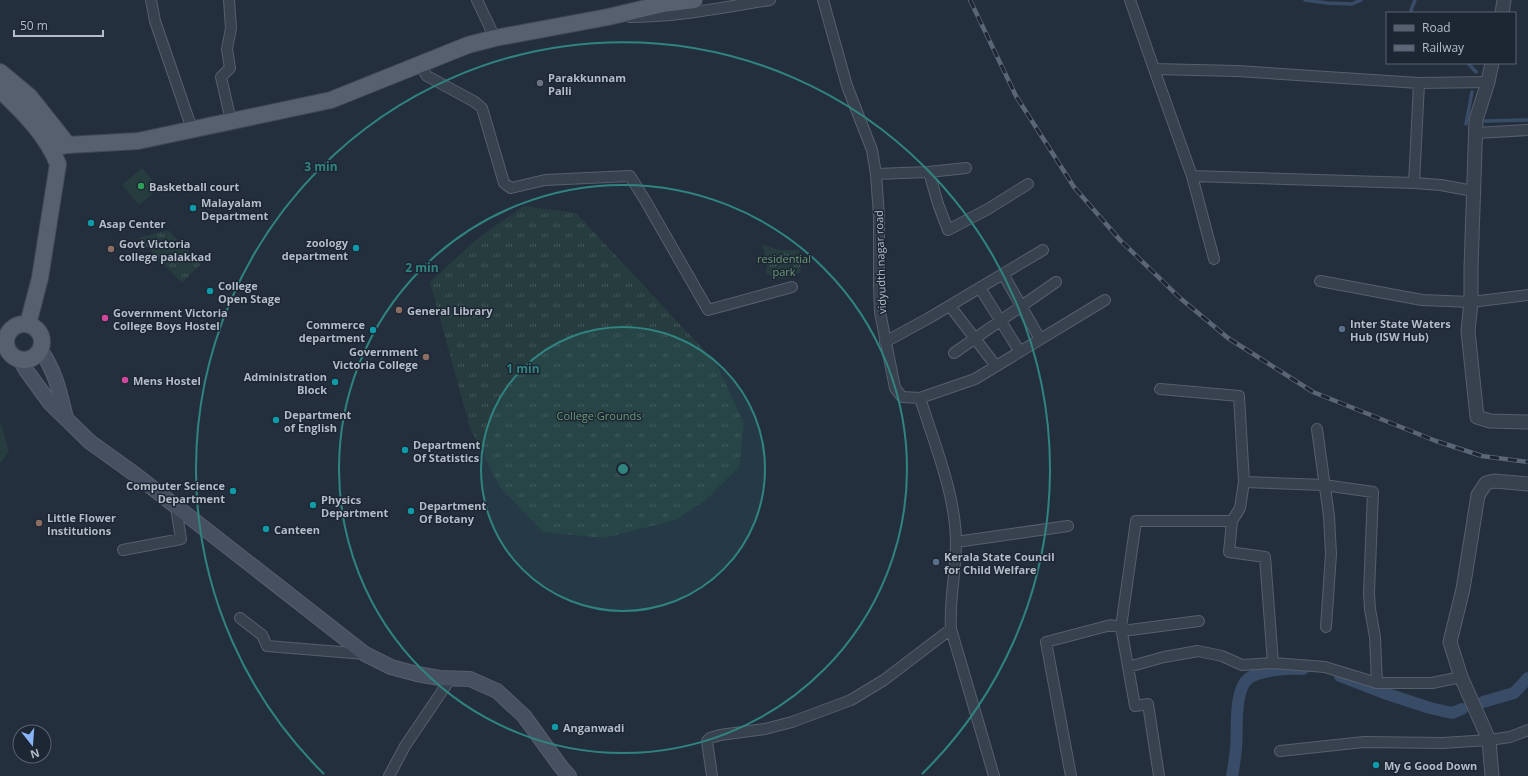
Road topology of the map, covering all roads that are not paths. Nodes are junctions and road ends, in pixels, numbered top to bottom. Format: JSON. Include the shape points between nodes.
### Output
{"nodes":[{"id":1,"x":151,"y":0,"type":"edge"},
{"id":2,"x":229,"y":0,"type":"edge"},
{"id":3,"x":477,"y":0,"type":"edge"},
{"id":4,"x":647,"y":0,"type":"edge"},
{"id":5,"x":694,"y":0,"type":"edge"},
{"id":6,"x":770,"y":0,"type":"edge"},
{"id":7,"x":823,"y":0,"type":"edge"},
{"id":8,"x":1130,"y":0,"type":"edge"},
{"id":9,"x":1504,"y":0,"type":"edge"},
{"id":10,"x":1502,"y":12,"type":"edge"},
{"id":11,"x":608,"y":17,"type":"junction"},
{"id":12,"x":495,"y":38,"type":"junction"},
{"id":13,"x":1492,"y":64,"type":"edge"},
{"id":14,"x":420,"y":65,"type":"junction"},
{"id":15,"x":1154,"y":69,"type":"junction"},
{"id":16,"x":0,"y":72,"type":"edge"},
{"id":17,"x":1488,"y":82,"type":"junction"},
{"id":18,"x":1419,"y":83,"type":"junction"},
{"id":19,"x":0,"y":90,"type":"edge"},
{"id":20,"x":231,"y":121,"type":"junction"},
{"id":21,"x":192,"y":129,"type":"junction"},
{"id":22,"x":1528,"y":130,"type":"edge"},
{"id":23,"x":1476,"y":133,"type":"junction"},
{"id":24,"x":68,"y":145,"type":"junction"},
{"id":25,"x":52,"y":148,"type":"junction"},
{"id":26,"x":966,"y":168,"type":"dead end"},
{"id":27,"x":929,"y":172,"type":"junction"},
{"id":28,"x":876,"y":174,"type":"junction"},
{"id":29,"x":1192,"y":176,"type":"junction"},
{"id":30,"x":1414,"y":183,"type":"junction"},
{"id":31,"x":1028,"y":184,"type":"dead end"},
{"id":32,"x":1473,"y":191,"type":"junction"},
{"id":33,"x":1044,"y":250,"type":"dead end"},
{"id":34,"x":1214,"y":259,"type":"dead end"},
{"id":35,"x":1003,"y":274,"type":"junction"},
{"id":36,"x":1320,"y":281,"type":"dead end"},
{"id":37,"x":1056,"y":282,"type":"dead end"},
{"id":38,"x":792,"y":286,"type":"dead end"},
{"id":39,"x":980,"y":288,"type":"junction"},
{"id":40,"x":1528,"y":295,"type":"edge"},
{"id":41,"x":1105,"y":300,"type":"dead end"},
{"id":42,"x":1471,"y":302,"type":"junction"},
{"id":43,"x":950,"y":306,"type":"junction"},
{"id":44,"x":1021,"y":306,"type":"junction"},
{"id":45,"x":1000,"y":320,"type":"junction"},
{"id":46,"x":33,"y":326,"type":"junction"},
{"id":47,"x":975,"y":338,"type":"junction"},
{"id":48,"x":1040,"y":339,"type":"junction"},
{"id":49,"x":885,"y":342,"type":"junction"},
{"id":50,"x":7,"y":350,"type":"edge"},
{"id":51,"x":41,"y":351,"type":"junction"},
{"id":52,"x":1020,"y":352,"type":"junction"},
{"id":53,"x":954,"y":353,"type":"dead end"},
{"id":54,"x":996,"y":366,"type":"junction"},
{"id":55,"x":1160,"y":388,"type":"dead end"},
{"id":56,"x":920,"y":398,"type":"junction"},
{"id":57,"x":66,"y":418,"type":"junction"},
{"id":58,"x":1528,"y":422,"type":"edge"},
{"id":59,"x":1317,"y":430,"type":"dead end"},
{"id":60,"x":1244,"y":482,"type":"junction"},
{"id":61,"x":1528,"y":484,"type":"edge"},
{"id":62,"x":1324,"y":485,"type":"junction"},
{"id":63,"x":176,"y":506,"type":"junction"},
{"id":64,"x":1232,"y":521,"type":"junction"},
{"id":65,"x":1068,"y":526,"type":"dead end"},
{"id":66,"x":956,"y":542,"type":"junction"},
{"id":67,"x":123,"y":550,"type":"dead end"},
{"id":68,"x":240,"y":618,"type":"dead end"},
{"id":69,"x":1199,"y":621,"type":"dead end"},
{"id":70,"x":1121,"y":627,"type":"junction"},
{"id":71,"x":1326,"y":627,"type":"dead end"},
{"id":72,"x":951,"y":629,"type":"junction"},
{"id":73,"x":365,"y":654,"type":"junction"},
{"id":74,"x":1273,"y":663,"type":"junction"},
{"id":75,"x":1128,"y":667,"type":"junction"},
{"id":76,"x":1461,"y":676,"type":"junction"},
{"id":77,"x":451,"y":678,"type":"junction"},
{"id":78,"x":1377,"y":683,"type":"junction"},
{"id":79,"x":1528,"y":730,"type":"edge"},
{"id":80,"x":1489,"y":740,"type":"junction"},
{"id":81,"x":1280,"y":751,"type":"dead end"},
{"id":82,"x":389,"y":776,"type":"edge"},
{"id":83,"x":569,"y":776,"type":"edge"},
{"id":84,"x":712,"y":776,"type":"edge"},
{"id":85,"x":994,"y":776,"type":"edge"},
{"id":86,"x":1071,"y":776,"type":"edge"},
{"id":87,"x":1159,"y":776,"type":"edge"},
{"id":88,"x":1492,"y":776,"type":"edge"}],
"edges":[{"from":1,"to":21,"type":"street","via":[[155,20]]},
{"from":2,"to":20,"type":"street","via":[[231,28],[226,49],[230,68],[221,77]]},
{"from":3,"to":12,"type":"street"},
{"from":4,"to":11,"type":"street"},
{"from":5,"to":11,"type":"main road","via":[[663,4]]},
{"from":6,"to":11,"type":"street","via":[[652,17]]},
{"from":7,"to":28,"type":"street","name":"vidyudth nagar road","via":[[848,86],[872,150]]},
{"from":8,"to":15,"type":"street"},
{"from":9,"to":10,"type":"street"},
{"from":11,"to":12,"type":"main road"},
{"from":12,"to":14,"type":"main road","via":[[468,45]]},
{"from":13,"to":17,"type":"street"},
{"from":14,"to":20,"type":"main road","via":[[331,100]]},
{"from":14,"to":38,"type":"street","via":[[427,76],[482,108],[504,183],[511,188],[545,180],[630,176],[708,310]]},
{"from":15,"to":18,"type":"street","via":[[1237,71]]},
{"from":15,"to":29,"type":"street"},
{"from":16,"to":24,"type":"main road","via":[[30,97]]},
{"from":17,"to":18,"type":"street"},
{"from":17,"to":23,"type":"street","via":[[1476,120]]},
{"from":18,"to":30,"type":"street"},
{"from":19,"to":25,"type":"main road","via":[[23,112]]},
{"from":20,"to":21,"type":"main road"},
{"from":21,"to":24,"type":"main road","via":[[138,141]]},
{"from":22,"to":23,"type":"street"},
{"from":23,"to":32,"type":"street"},
{"from":24,"to":25,"type":"main road"},
{"from":24,"to":46,"type":"main road","via":[[46,297]]},
{"from":25,"to":46,"type":"main road","via":[[58,164]]},
{"from":26,"to":27,"type":"street"},
{"from":27,"to":28,"type":"street"},
{"from":27,"to":31,"type":"street","via":[[948,230]]},
{"from":28,"to":49,"type":"street","name":"vidyudth nagar road","via":[[880,312]]},
{"from":29,"to":30,"type":"street"},
{"from":29,"to":34,"type":"street"},
{"from":30,"to":32,"type":"street"},
{"from":32,"to":42,"type":"street"},
{"from":33,"to":35,"type":"street"},
{"from":35,"to":39,"type":"street"},
{"from":35,"to":44,"type":"street"},
{"from":36,"to":42,"type":"street","via":[[1422,300]]},
{"from":37,"to":44,"type":"street"},
{"from":39,"to":43,"type":"street"},
{"from":39,"to":45,"type":"street"},
{"from":40,"to":42,"type":"street"},
{"from":41,"to":48,"type":"street","name":"vidyudth nagar road"},
{"from":42,"to":58,"type":"street","via":[[1468,331],[1477,417],[1490,421]]},
{"from":43,"to":47,"type":"street"},
{"from":43,"to":49,"type":"street"},
{"from":44,"to":45,"type":"street"},
{"from":44,"to":48,"type":"street"},
{"from":45,"to":47,"type":"street"},
{"from":45,"to":52,"type":"street"},
{"from":46,"to":50,"type":"main road","via":[[20,324],[13,327],[8,333]]},
{"from":46,"to":51,"type":"main road","via":[[42,336]]},
{"from":47,"to":53,"type":"street"},
{"from":47,"to":54,"type":"street"},
{"from":48,"to":52,"type":"street","name":"vidyudth nagar road"},
{"from":49,"to":56,"type":"street","name":"vidyudth nagar road","via":[[895,388],[902,397]]},
{"from":50,"to":51,"type":"main road","via":[[28,360]]},
{"from":50,"to":57,"type":"main road","via":[[26,370],[50,403]]},
{"from":51,"to":57,"type":"main road","via":[[55,376]]},
{"from":52,"to":54,"type":"street","name":"vidyudth nagar road"},
{"from":54,"to":56,"type":"street","name":"vidyudth nagar road","via":[[975,379]]},
{"from":55,"to":60,"type":"street","via":[[1239,396]]},
{"from":56,"to":66,"type":"street","via":[[947,479]]},
{"from":57,"to":63,"type":"main road","via":[[90,442]]},
{"from":59,"to":62,"type":"street"},
{"from":60,"to":62,"type":"street"},
{"from":60,"to":64,"type":"street","via":[[1240,508]]},
{"from":61,"to":76,"type":"street","via":[[1494,481],[1486,483],[1478,495],[1450,642]]},
{"from":62,"to":71,"type":"street","via":[[1330,516],[1332,554]]},
{"from":62,"to":78,"type":"street","via":[[1373,492],[1369,593],[1375,637]]},
{"from":63,"to":67,"type":"street","via":[[181,539]]},
{"from":63,"to":73,"type":"main road"},
{"from":64,"to":70,"type":"street","via":[[1136,521]]},
{"from":64,"to":74,"type":"street","via":[[1229,552],[1265,557]]},
{"from":65,"to":66,"type":"street"},
{"from":66,"to":72,"type":"street","via":[[950,610]]},
{"from":68,"to":73,"type":"street","via":[[262,635],[267,646]]},
{"from":69,"to":70,"type":"street","via":[[1130,630]]},
{"from":70,"to":75,"type":"street"},
{"from":70,"to":86,"type":"street","via":[[1111,625],[1046,642]]},
{"from":72,"to":84,"type":"street","via":[[884,680],[851,700],[792,722],[710,738],[707,741]]},
{"from":72,"to":85,"type":"street"},
{"from":73,"to":77,"type":"main road","via":[[391,667],[417,674]]},
{"from":74,"to":75,"type":"street","via":[[1242,665],[1222,656],[1198,651]]},
{"from":74,"to":78,"type":"street","via":[[1325,667]]},
{"from":75,"to":87,"type":"street","via":[[1135,706],[1148,704]]},
{"from":76,"to":78,"type":"street","via":[[1432,683]]},
{"from":76,"to":80,"type":"street"},
{"from":77,"to":82,"type":"street","via":[[405,746]]},
{"from":77,"to":83,"type":"main road","via":[[470,679],[497,691],[524,716]]},
{"from":79,"to":80,"type":"street","via":[[1510,737]]},
{"from":80,"to":81,"type":"street","via":[[1436,743],[1364,742]]},
{"from":80,"to":88,"type":"street"}]}
